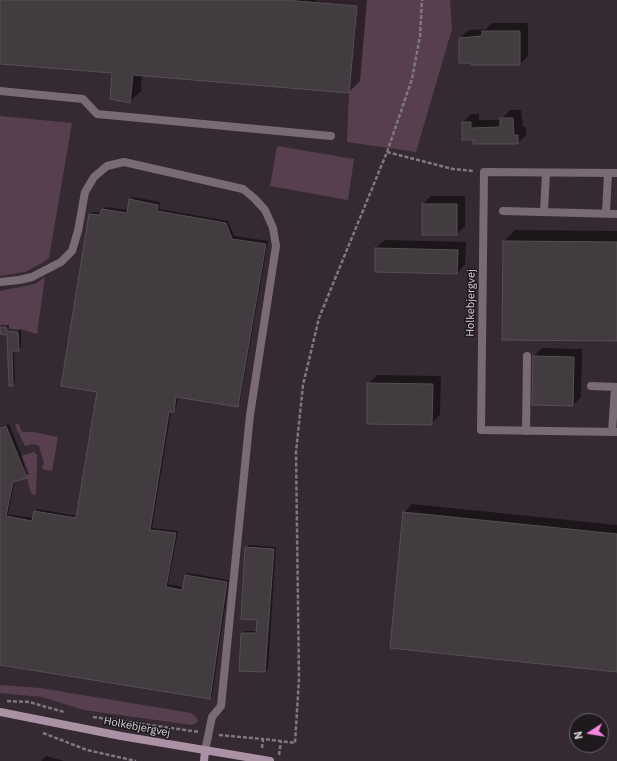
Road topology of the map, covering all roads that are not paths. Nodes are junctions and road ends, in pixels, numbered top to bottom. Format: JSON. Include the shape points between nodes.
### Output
{"nodes":[{"id":1,"x":0,"y":91,"type":"edge"},
{"id":2,"x":332,"y":136,"type":"dead end"},
{"id":3,"x":546,"y":172,"type":"junction"},
{"id":4,"x":608,"y":173,"type":"junction"},
{"id":5,"x":617,"y":173,"type":"edge"},
{"id":6,"x":503,"y":211,"type":"dead end"},
{"id":7,"x":544,"y":212,"type":"junction"},
{"id":8,"x":606,"y":213,"type":"junction"},
{"id":9,"x":617,"y":214,"type":"edge"},
{"id":10,"x":0,"y":282,"type":"edge"},
{"id":11,"x":527,"y":356,"type":"dead end"},
{"id":12,"x":591,"y":386,"type":"dead end"},
{"id":13,"x":616,"y":387,"type":"edge"},
{"id":14,"x":526,"y":431,"type":"junction"},
{"id":15,"x":615,"y":432,"type":"edge"},
{"id":16,"x":0,"y":712,"type":"edge"},
{"id":17,"x":205,"y":751,"type":"junction"},
{"id":18,"x":261,"y":760,"type":"edge"},
{"id":19,"x":204,"y":761,"type":"edge"},
{"id":20,"x":270,"y":761,"type":"edge"}],
"edges":[{"from":1,"to":2,"type":"street","via":[[83,99],[97,114]]},
{"from":3,"to":4,"type":"street"},
{"from":3,"to":7,"type":"street"},
{"from":3,"to":14,"type":"street","name":"Holkebjergvej","via":[[484,172],[481,430]]},
{"from":4,"to":5,"type":"street"},
{"from":4,"to":8,"type":"street"},
{"from":6,"to":7,"type":"street"},
{"from":7,"to":8,"type":"street"},
{"from":8,"to":9,"type":"street"},
{"from":10,"to":17,"type":"street","via":[[32,277],[61,262],[72,251],[85,192],[94,177],[107,166],[124,162],[243,189],[265,210],[273,228],[276,246],[250,415],[221,706],[212,717]]},
{"from":11,"to":14,"type":"street"},
{"from":12,"to":13,"type":"street"},
{"from":13,"to":15,"type":"street"},
{"from":14,"to":15,"type":"street","name":"Holkebjergvej"},
{"from":16,"to":17,"type":"street","name":"Holkebjergvej"},
{"from":17,"to":18,"type":"street","name":"Holkebjergvej"},
{"from":17,"to":19,"type":"street"},
{"from":18,"to":20,"type":"street","name":"Holkebjergvej"}]}
